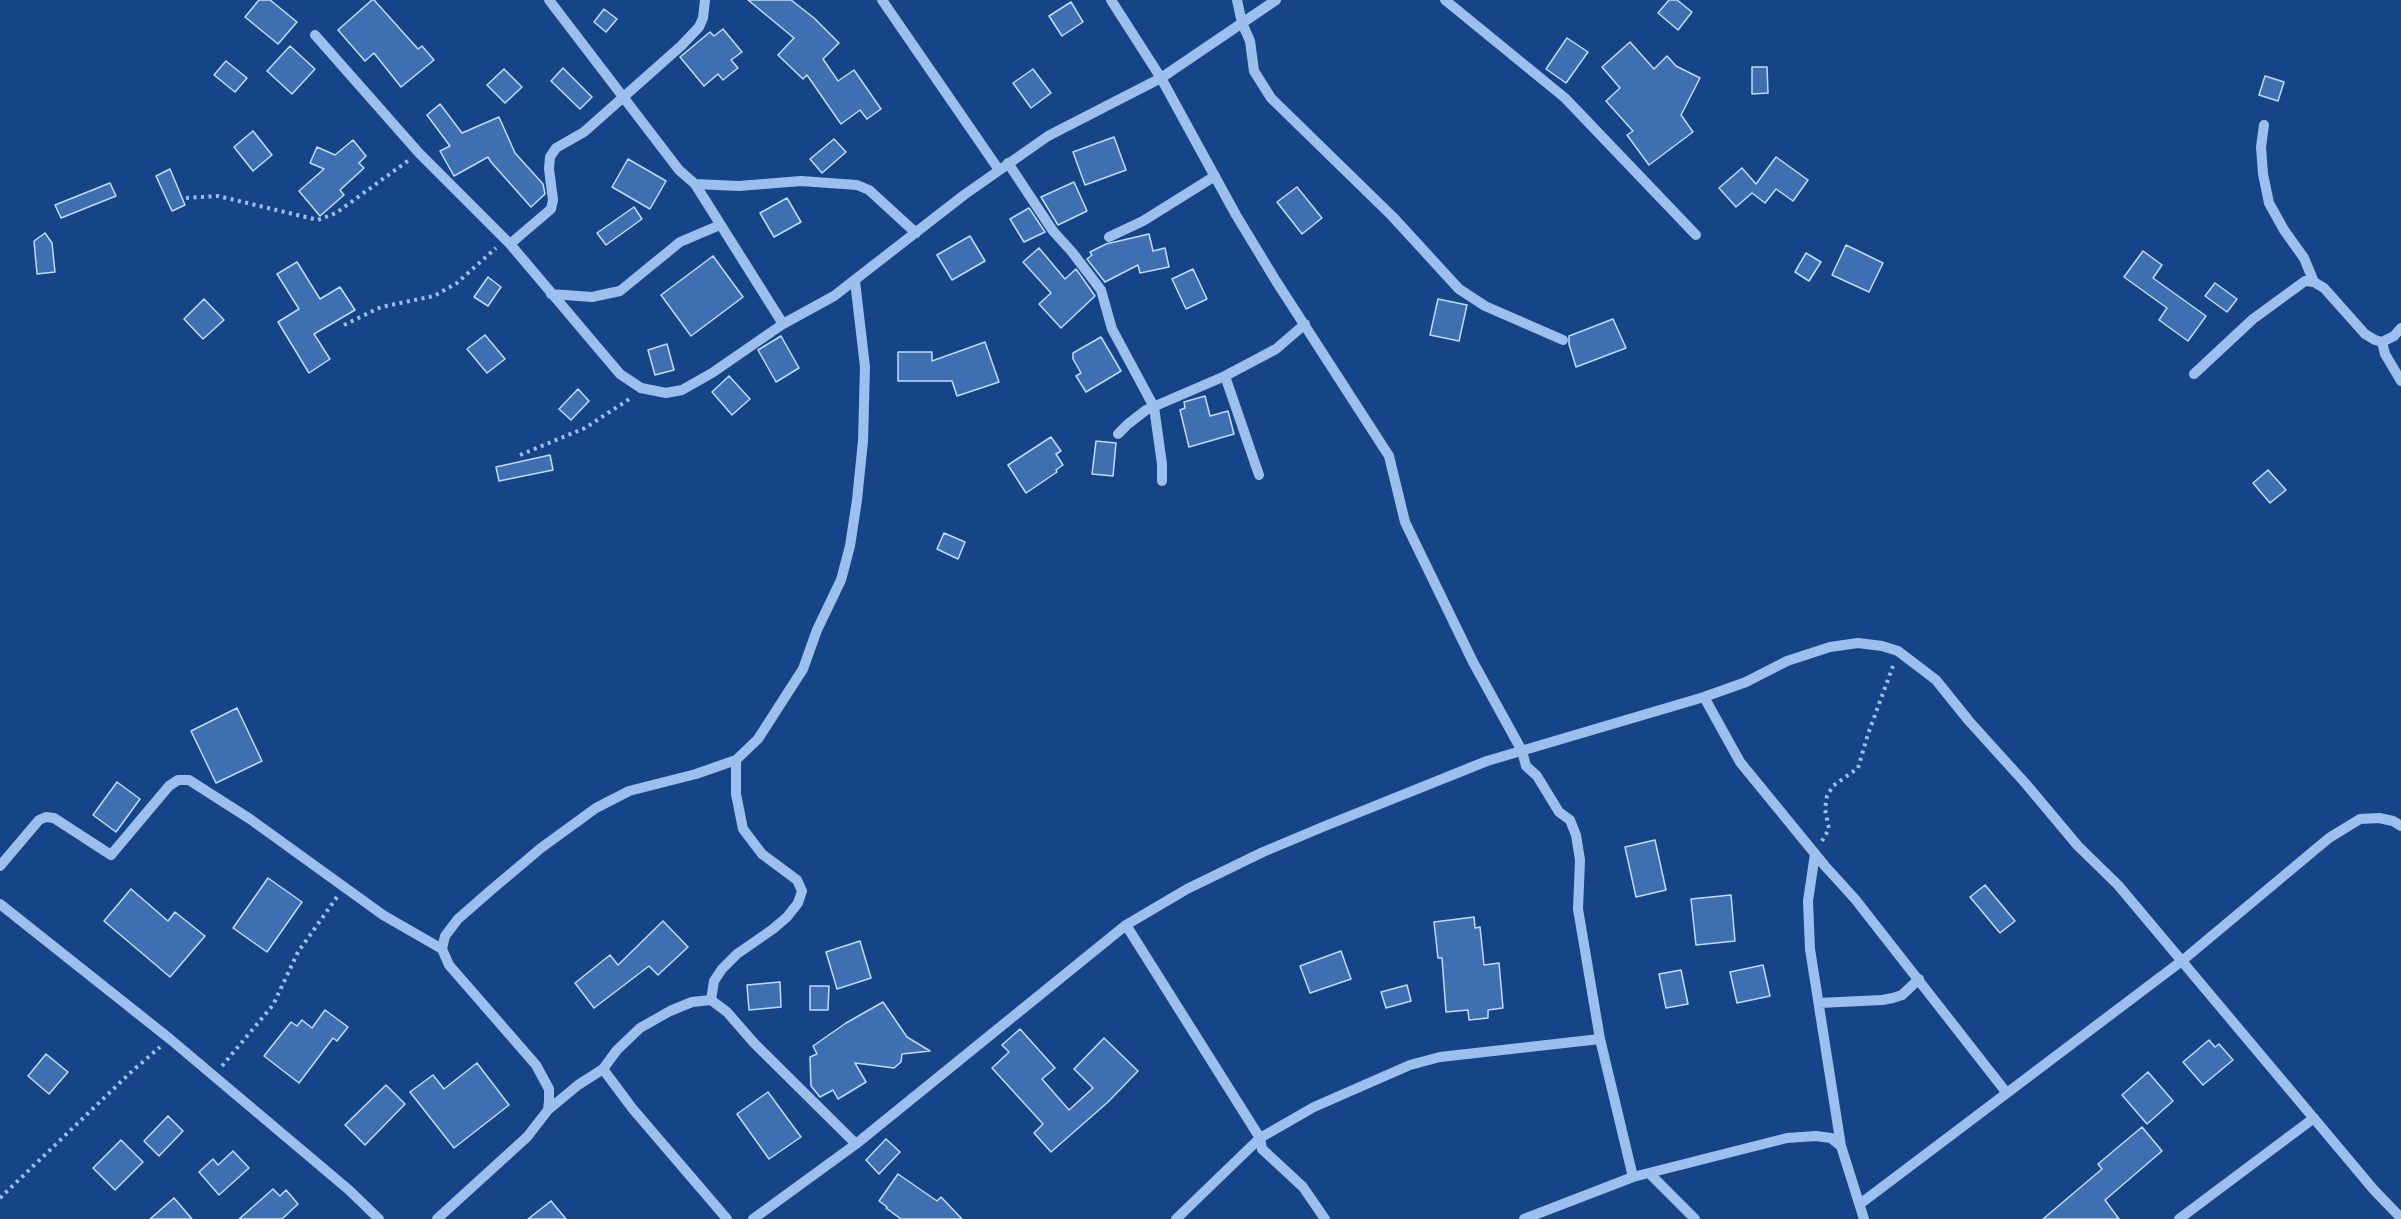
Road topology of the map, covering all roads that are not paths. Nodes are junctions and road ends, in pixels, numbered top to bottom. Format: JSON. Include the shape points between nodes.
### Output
{"nodes":[{"id":1,"x":549,"y":0,"type":"edge"},
{"id":2,"x":705,"y":0,"type":"edge"},
{"id":3,"x":882,"y":0,"type":"edge"},
{"id":4,"x":1111,"y":0,"type":"edge"},
{"id":5,"x":1237,"y":0,"type":"edge"},
{"id":6,"x":1276,"y":0,"type":"edge"},
{"id":7,"x":1445,"y":0,"type":"edge"},
{"id":8,"x":1242,"y":23,"type":"junction"},
{"id":9,"x":315,"y":35,"type":"dead end"},
{"id":10,"x":1161,"y":78,"type":"junction"},
{"id":11,"x":624,"y":97,"type":"junction"},
{"id":12,"x":2264,"y":125,"type":"dead end"},
{"id":13,"x":1004,"y":166,"type":"junction"},
{"id":14,"x":1215,"y":177,"type":"junction"},
{"id":15,"x":695,"y":184,"type":"junction"},
{"id":16,"x":720,"y":225,"type":"junction"},
{"id":17,"x":916,"y":233,"type":"junction"},
{"id":18,"x":1696,"y":236,"type":"dead end"},
{"id":19,"x":1109,"y":237,"type":"dead end"},
{"id":20,"x":508,"y":241,"type":"junction"},
{"id":21,"x":855,"y":280,"type":"junction"},
{"id":22,"x":2314,"y":282,"type":"junction"},
{"id":23,"x":551,"y":294,"type":"junction"},
{"id":24,"x":783,"y":324,"type":"junction"},
{"id":25,"x":1305,"y":324,"type":"junction"},
{"id":26,"x":2401,"y":328,"type":"edge"},
{"id":27,"x":1563,"y":340,"type":"dead end"},
{"id":28,"x":2382,"y":342,"type":"junction"},
{"id":29,"x":2194,"y":374,"type":"dead end"},
{"id":30,"x":1225,"y":375,"type":"junction"},
{"id":31,"x":2401,"y":381,"type":"edge"},
{"id":32,"x":1154,"y":407,"type":"junction"},
{"id":33,"x":1118,"y":434,"type":"dead end"},
{"id":34,"x":1259,"y":475,"type":"dead end"},
{"id":35,"x":1162,"y":481,"type":"dead end"},
{"id":36,"x":1704,"y":696,"type":"junction"},
{"id":37,"x":1522,"y":751,"type":"junction"},
{"id":38,"x":736,"y":760,"type":"junction"},
{"id":39,"x":2401,"y":826,"type":"edge"},
{"id":40,"x":1814,"y":852,"type":"junction"},
{"id":41,"x":0,"y":866,"type":"edge"},
{"id":42,"x":0,"y":904,"type":"edge"},
{"id":43,"x":1126,"y":925,"type":"junction"},
{"id":44,"x":442,"y":949,"type":"junction"},
{"id":45,"x":2183,"y":960,"type":"junction"},
{"id":46,"x":1919,"y":979,"type":"junction"},
{"id":47,"x":711,"y":1000,"type":"junction"},
{"id":48,"x":1819,"y":1003,"type":"junction"},
{"id":49,"x":1600,"y":1039,"type":"junction"},
{"id":50,"x":603,"y":1070,"type":"junction"},
{"id":51,"x":2006,"y":1092,"type":"junction"},
{"id":52,"x":548,"y":1110,"type":"junction"},
{"id":53,"x":2314,"y":1118,"type":"junction"},
{"id":54,"x":1260,"y":1137,"type":"junction"},
{"id":55,"x":856,"y":1144,"type":"junction"},
{"id":56,"x":1841,"y":1146,"type":"junction"},
{"id":57,"x":1649,"y":1173,"type":"junction"},
{"id":58,"x":1633,"y":1177,"type":"junction"},
{"id":59,"x":1860,"y":1204,"type":"junction"},
{"id":60,"x":2399,"y":1212,"type":"edge"},
{"id":61,"x":380,"y":1219,"type":"edge"},
{"id":62,"x":437,"y":1219,"type":"edge"},
{"id":63,"x":727,"y":1219,"type":"edge"},
{"id":64,"x":753,"y":1219,"type":"edge"},
{"id":65,"x":1176,"y":1219,"type":"edge"},
{"id":66,"x":1324,"y":1219,"type":"edge"},
{"id":67,"x":1524,"y":1219,"type":"edge"},
{"id":68,"x":1695,"y":1219,"type":"edge"},
{"id":69,"x":1864,"y":1219,"type":"edge"},
{"id":70,"x":2179,"y":1219,"type":"edge"}],
"edges":[{"from":1,"to":11,"type":"street"},
{"from":2,"to":11,"type":"street","via":[[699,27]]},
{"from":3,"to":13,"type":"street"},
{"from":4,"to":10,"type":"street"},
{"from":5,"to":8,"type":"street"},
{"from":6,"to":8,"type":"street"},
{"from":7,"to":18,"type":"street","via":[[1565,98]]},
{"from":8,"to":10,"type":"street"},
{"from":8,"to":27,"type":"street","via":[[1250,41],[1254,71],[1271,98],[1393,217],[1459,289],[1485,306]]},
{"from":9,"to":20,"type":"street","via":[[419,153]]},
{"from":10,"to":13,"type":"street","via":[[1048,136]]},
{"from":10,"to":14,"type":"street"},
{"from":11,"to":15,"type":"street","via":[[679,170]]},
{"from":11,"to":20,"type":"street","via":[[584,132],[556,148],[549,169],[551,210]]},
{"from":12,"to":22,"type":"street","via":[[2262,165],[2269,203],[2304,258]]},
{"from":13,"to":17,"type":"street"},
{"from":13,"to":32,"type":"street","via":[[1101,290],[1112,329]]},
{"from":14,"to":19,"type":"street"},
{"from":14,"to":25,"type":"street"},
{"from":15,"to":16,"type":"street"},
{"from":15,"to":17,"type":"street","via":[[739,186],[801,181],[857,185],[869,190]]},
{"from":16,"to":23,"type":"street","via":[[680,242],[620,291],[592,297]]},
{"from":16,"to":24,"type":"street"},
{"from":17,"to":21,"type":"street"},
{"from":20,"to":23,"type":"street"},
{"from":21,"to":24,"type":"street"},
{"from":21,"to":38,"type":"street","via":[[865,367],[862,441],[850,546],[841,580],[803,669],[758,739]]},
{"from":22,"to":28,"type":"street","via":[[2365,334]]},
{"from":22,"to":29,"type":"street","via":[[2305,281],[2277,300]]},
{"from":23,"to":24,"type":"street","via":[[629,382],[666,393],[682,390],[712,373]]},
{"from":25,"to":30,"type":"street","via":[[1276,350]]},
{"from":25,"to":37,"type":"street","via":[[1389,456],[1405,522],[1473,662]]},
{"from":26,"to":28,"type":"street"},
{"from":28,"to":31,"type":"street"},
{"from":30,"to":32,"type":"street"},
{"from":30,"to":34,"type":"street"},
{"from":32,"to":33,"type":"street"},
{"from":32,"to":35,"type":"street"},
{"from":36,"to":37,"type":"street"},
{"from":36,"to":40,"type":"street","via":[[1740,762]]},
{"from":36,"to":45,"type":"street","via":[[1830,647],[1858,644],[1898,651],[1936,680],[2078,846],[2118,885]]},
{"from":37,"to":43,"type":"street","via":[[1487,761],[1263,852]]},
{"from":37,"to":49,"type":"street","via":[[1526,766],[1537,776],[1559,812],[1570,819],[1576,835],[1580,860],[1578,909]]},
{"from":38,"to":44,"type":"street","via":[[629,791],[596,808],[458,919],[444,936]]},
{"from":38,"to":47,"type":"street","via":[[737,803],[743,829],[762,854],[797,880],[802,891],[798,903],[774,929],[722,969],[714,981]]},
{"from":39,"to":45,"type":"street","via":[[2379,818],[2360,819]]},
{"from":40,"to":46,"type":"street"},
{"from":40,"to":48,"type":"street","via":[[1808,909]]},
{"from":41,"to":44,"type":"street","via":[[39,820],[46,817],[54,818],[111,855],[168,786],[178,780],[189,780],[383,915]]},
{"from":42,"to":61,"type":"street","via":[[170,1039]]},
{"from":43,"to":54,"type":"street"},
{"from":43,"to":55,"type":"street"},
{"from":44,"to":52,"type":"street","via":[[449,965],[536,1065],[549,1089]]},
{"from":45,"to":51,"type":"street"},
{"from":45,"to":53,"type":"street"},
{"from":46,"to":48,"type":"street","via":[[1893,998]]},
{"from":46,"to":51,"type":"street"},
{"from":47,"to":50,"type":"street","via":[[692,1002],[640,1028]]},
{"from":47,"to":55,"type":"street"},
{"from":48,"to":56,"type":"street"},
{"from":49,"to":54,"type":"street","via":[[1440,1057],[1410,1065],[1314,1107]]},
{"from":49,"to":58,"type":"street"},
{"from":50,"to":52,"type":"street"},
{"from":50,"to":63,"type":"street"},
{"from":51,"to":59,"type":"street"},
{"from":52,"to":62,"type":"street","via":[[527,1137]]},
{"from":53,"to":60,"type":"street","via":[[2373,1190]]},
{"from":53,"to":70,"type":"street"},
{"from":54,"to":65,"type":"street"},
{"from":54,"to":66,"type":"street","via":[[1262,1149],[1303,1187]]},
{"from":55,"to":64,"type":"street"},
{"from":56,"to":57,"type":"street","via":[[1831,1138],[1787,1138]]},
{"from":56,"to":59,"type":"street"},
{"from":57,"to":58,"type":"street"},
{"from":57,"to":68,"type":"street"},
{"from":58,"to":67,"type":"street"},
{"from":59,"to":69,"type":"street"}]}
